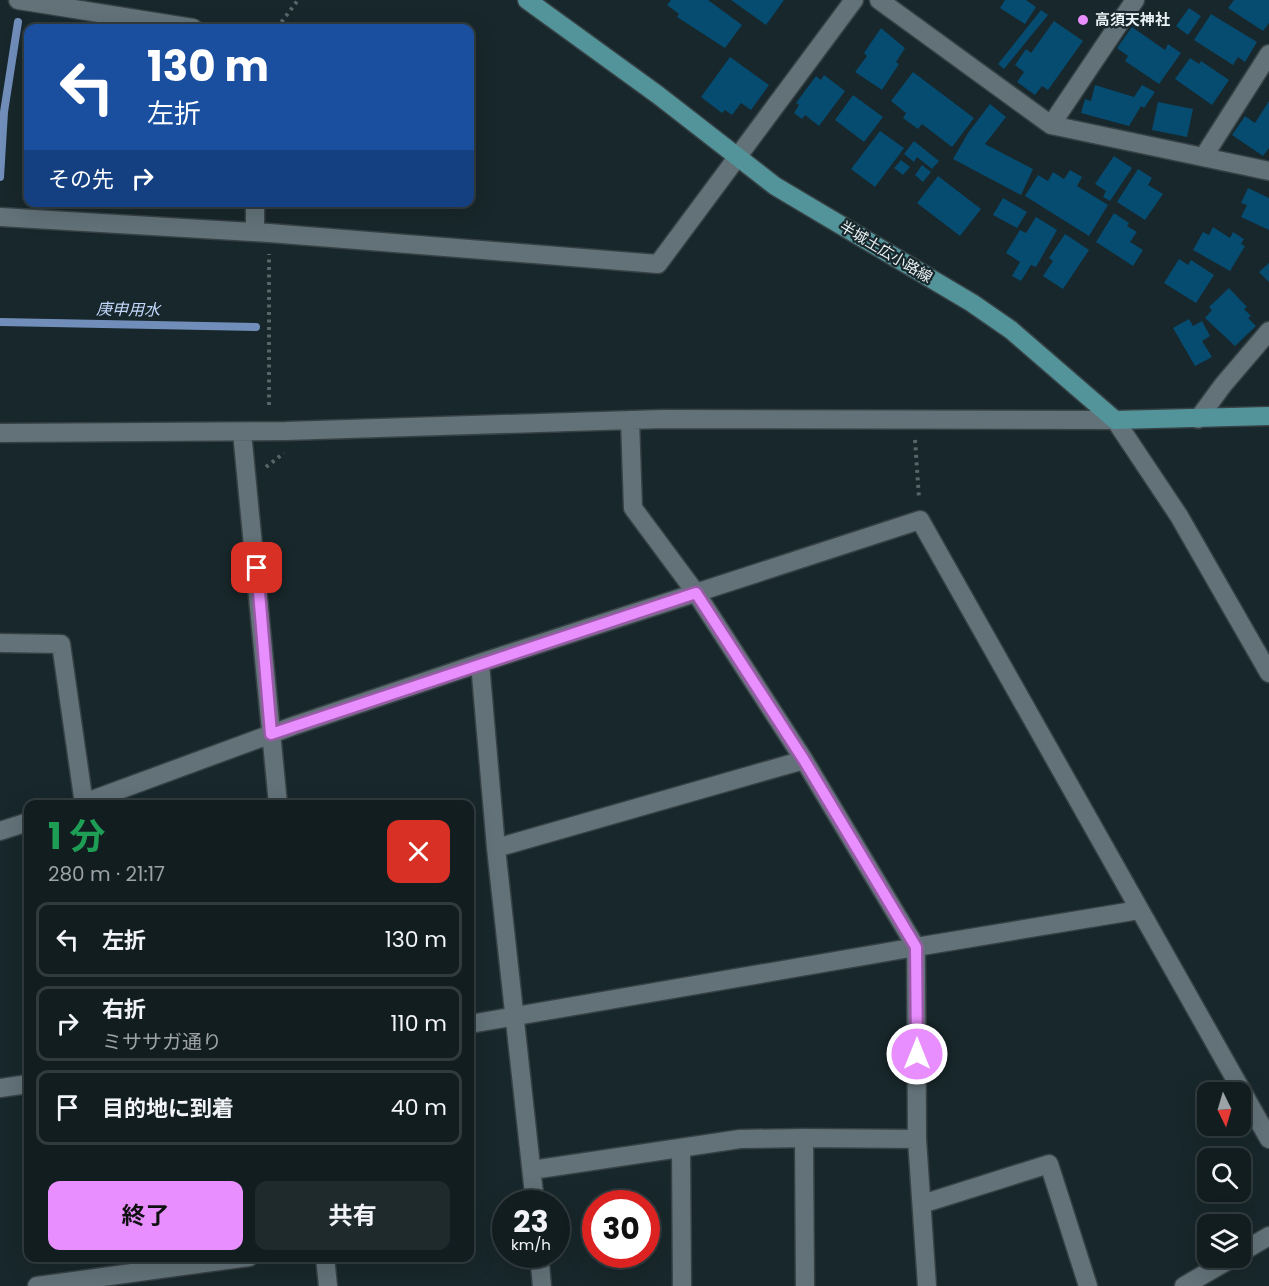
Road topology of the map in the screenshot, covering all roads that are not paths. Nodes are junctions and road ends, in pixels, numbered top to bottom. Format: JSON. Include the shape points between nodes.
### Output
{"nodes":[{"id":1,"x":18,"y":0,"type":"edge"},
{"id":2,"x":527,"y":0,"type":"edge"},
{"id":3,"x":854,"y":0,"type":"edge"},
{"id":4,"x":879,"y":0,"type":"edge"},
{"id":5,"x":1135,"y":0,"type":"edge"},
{"id":6,"x":168,"y":24,"type":"edge"},
{"id":7,"x":1269,"y":54,"type":"edge"},
{"id":8,"x":1051,"y":125,"type":"junction"},
{"id":9,"x":736,"y":156,"type":"junction"},
{"id":10,"x":1204,"y":156,"type":"junction"},
{"id":11,"x":1269,"y":171,"type":"edge"},
{"id":12,"x":256,"y":207,"type":"edge"},
{"id":13,"x":0,"y":217,"type":"edge"},
{"id":14,"x":262,"y":232,"type":"junction"},
{"id":15,"x":1269,"y":331,"type":"edge"},
{"id":16,"x":1269,"y":416,"type":"edge"},
{"id":17,"x":1198,"y":419,"type":"junction"},
{"id":18,"x":630,"y":420,"type":"junction"},
{"id":19,"x":1114,"y":420,"type":"junction"},
{"id":20,"x":242,"y":432,"type":"junction"},
{"id":21,"x":0,"y":433,"type":"edge"},
{"id":22,"x":696,"y":593,"type":"junction"},
{"id":23,"x":0,"y":643,"type":"edge"},
{"id":24,"x":480,"y":663,"type":"junction"},
{"id":25,"x":1269,"y":673,"type":"edge"},
{"id":26,"x":271,"y":734,"type":"junction"},
{"id":27,"x":804,"y":760,"type":"junction"},
{"id":28,"x":82,"y":800,"type":"edge"},
{"id":29,"x":94,"y":800,"type":"edge"},
{"id":30,"x":278,"y":800,"type":"edge"},
{"id":31,"x":24,"y":823,"type":"edge"},
{"id":32,"x":0,"y":831,"type":"edge"},
{"id":33,"x":496,"y":848,"type":"junction"},
{"id":34,"x":1139,"y":910,"type":"junction"},
{"id":35,"x":916,"y":947,"type":"junction"},
{"id":36,"x":514,"y":1017,"type":"junction"},
{"id":37,"x":474,"y":1023,"type":"edge"},
{"id":38,"x":24,"y":1085,"type":"edge"},
{"id":39,"x":0,"y":1088,"type":"edge"},
{"id":40,"x":804,"y":1138,"type":"junction"},
{"id":41,"x":917,"y":1139,"type":"junction"},
{"id":42,"x":1269,"y":1139,"type":"edge"},
{"id":43,"x":681,"y":1148,"type":"junction"},
{"id":44,"x":532,"y":1170,"type":"junction"},
{"id":45,"x":534,"y":1190,"type":"edge"},
{"id":46,"x":922,"y":1204,"type":"junction"},
{"id":47,"x":1269,"y":1236,"type":"edge"},
{"id":48,"x":1251,"y":1247,"type":"edge"},
{"id":49,"x":212,"y":1262,"type":"edge"},
{"id":50,"x":326,"y":1262,"type":"edge"},
{"id":51,"x":540,"y":1268,"type":"edge"},
{"id":52,"x":1214,"y":1268,"type":"edge"},
{"id":53,"x":36,"y":1286,"type":"edge"},
{"id":54,"x":328,"y":1286,"type":"edge"},
{"id":55,"x":542,"y":1286,"type":"edge"},
{"id":56,"x":682,"y":1286,"type":"edge"},
{"id":57,"x":806,"y":1286,"type":"edge"},
{"id":58,"x":927,"y":1286,"type":"edge"},
{"id":59,"x":1088,"y":1286,"type":"edge"},
{"id":60,"x":1184,"y":1286,"type":"edge"}],
"edges":[{"from":1,"to":6,"type":"street"},
{"from":2,"to":9,"type":"main road","name":"半城土広小路線"},
{"from":3,"to":9,"type":"street"},
{"from":4,"to":8,"type":"street"},
{"from":5,"to":8,"type":"street"},
{"from":7,"to":10,"type":"street"},
{"from":8,"to":10,"type":"street"},
{"from":9,"to":14,"type":"street","via":[[658,264]]},
{"from":9,"to":19,"type":"main road","name":"半城土広小路線","via":[[775,186],[1011,330]]},
{"from":10,"to":11,"type":"street"},
{"from":12,"to":14,"type":"street"},
{"from":13,"to":14,"type":"street"},
{"from":15,"to":17,"type":"street"},
{"from":16,"to":17,"type":"main road"},
{"from":17,"to":19,"type":"main road"},
{"from":18,"to":19,"type":"street"},
{"from":18,"to":20,"type":"street"},
{"from":18,"to":22,"type":"street","via":[[633,508]]},
{"from":19,"to":25,"type":"street","via":[[1179,516]]},
{"from":20,"to":21,"type":"street"},
{"from":20,"to":26,"type":"street"},
{"from":22,"to":24,"type":"street"},
{"from":22,"to":27,"type":"street"},
{"from":22,"to":34,"type":"street","via":[[920,520]]},
{"from":23,"to":28,"type":"street","via":[[61,644]]},
{"from":24,"to":26,"type":"street"},
{"from":24,"to":33,"type":"street"},
{"from":26,"to":29,"type":"street"},
{"from":26,"to":30,"type":"street"},
{"from":27,"to":33,"type":"street"},
{"from":27,"to":35,"type":"street"},
{"from":31,"to":32,"type":"street"},
{"from":33,"to":36,"type":"street"},
{"from":34,"to":35,"type":"street"},
{"from":34,"to":42,"type":"street"},
{"from":35,"to":36,"type":"street"},
{"from":35,"to":41,"type":"street"},
{"from":36,"to":37,"type":"street"},
{"from":36,"to":44,"type":"street"},
{"from":38,"to":39,"type":"street"},
{"from":40,"to":41,"type":"street"},
{"from":40,"to":43,"type":"street","via":[[740,1139]]},
{"from":40,"to":57,"type":"street"},
{"from":41,"to":46,"type":"street"},
{"from":43,"to":44,"type":"street"},
{"from":43,"to":56,"type":"street"},
{"from":44,"to":45,"type":"street"},
{"from":46,"to":58,"type":"street"},
{"from":46,"to":59,"type":"street","via":[[1049,1164]]},
{"from":47,"to":48,"type":"street"},
{"from":49,"to":53,"type":"street"},
{"from":50,"to":54,"type":"street"},
{"from":51,"to":55,"type":"street"},
{"from":52,"to":60,"type":"street"}]}
